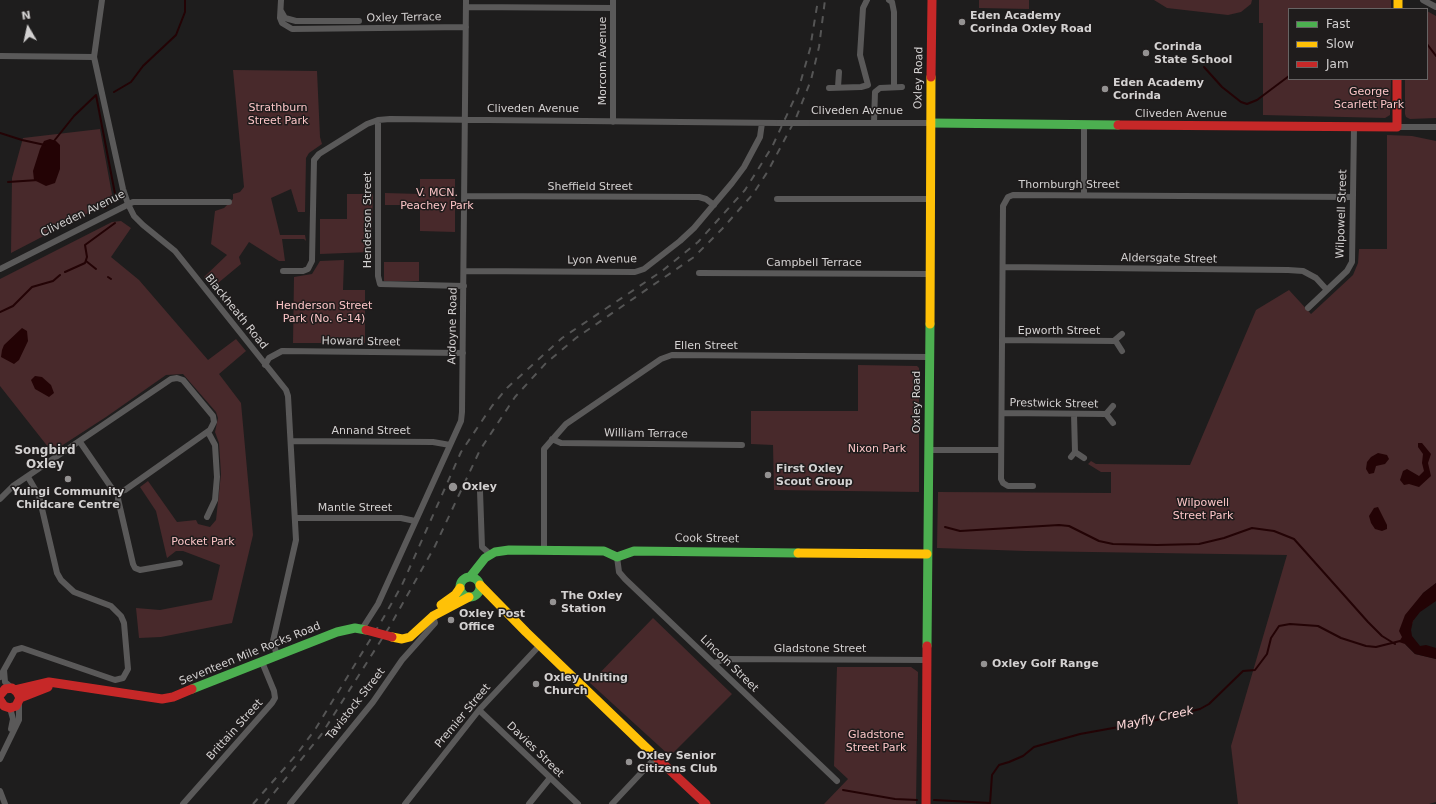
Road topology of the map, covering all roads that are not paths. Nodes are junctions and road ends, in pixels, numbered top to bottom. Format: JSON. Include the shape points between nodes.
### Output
{"nodes":[{"id":1,"x":102,"y":0,"type":"edge"},
{"id":2,"x":281,"y":0,"type":"edge"},
{"id":3,"x":466,"y":0,"type":"edge"},
{"id":4,"x":614,"y":0,"type":"edge"},
{"id":5,"x":867,"y":0,"type":"edge"},
{"id":6,"x":889,"y":0,"type":"edge"},
{"id":7,"x":932,"y":0,"type":"edge"},
{"id":8,"x":1423,"y":0,"type":"edge"},
{"id":9,"x":466,"y":7,"type":"junction"},
{"id":10,"x":1436,"y":7,"type":"edge"},
{"id":11,"x":614,"y":8,"type":"junction"},
{"id":12,"x":281,"y":9,"type":"junction"},
{"id":13,"x":359,"y":21,"type":"dead end"},
{"id":14,"x":342,"y":22,"type":"junction"},
{"id":15,"x":466,"y":27,"type":"junction"},
{"id":16,"x":342,"y":29,"type":"junction"},
{"id":17,"x":0,"y":56,"type":"edge"},
{"id":18,"x":94,"y":57,"type":"junction"},
{"id":19,"x":839,"y":72,"type":"dead end"},
{"id":20,"x":1397,"y":80,"type":"edge"},
{"id":21,"x":868,"y":85,"type":"junction"},
{"id":22,"x":894,"y":87,"type":"junction"},
{"id":23,"x":902,"y":87,"type":"dead end"},
{"id":24,"x":829,"y":88,"type":"dead end"},
{"id":25,"x":838,"y":88,"type":"junction"},
{"id":26,"x":875,"y":92,"type":"junction"},
{"id":27,"x":378,"y":120,"type":"junction"},
{"id":28,"x":466,"y":121,"type":"junction"},
{"id":29,"x":613,"y":122,"type":"junction"},
{"id":30,"x":762,"y":123,"type":"junction"},
{"id":31,"x":874,"y":123,"type":"junction"},
{"id":32,"x":930,"y":123,"type":"junction"},
{"id":33,"x":1084,"y":125,"type":"junction"},
{"id":34,"x":1354,"y":127,"type":"junction"},
{"id":35,"x":1397,"y":127,"type":"junction"},
{"id":36,"x":1436,"y":127,"type":"edge"},
{"id":37,"x":1084,"y":195,"type":"junction"},
{"id":38,"x":465,"y":196,"type":"junction"},
{"id":39,"x":1353,"y":197,"type":"junction"},
{"id":40,"x":777,"y":199,"type":"dead end"},
{"id":41,"x":930,"y":199,"type":"junction"},
{"id":42,"x":229,"y":202,"type":"dead end"},
{"id":43,"x":128,"y":204,"type":"junction"},
{"id":44,"x":714,"y":205,"type":"junction"},
{"id":45,"x":1003,"y":267,"type":"junction"},
{"id":46,"x":0,"y":269,"type":"edge"},
{"id":47,"x":283,"y":271,"type":"dead end"},
{"id":48,"x":464,"y":271,"type":"junction"},
{"id":49,"x":699,"y":273,"type":"dead end"},
{"id":50,"x":929,"y":274,"type":"junction"},
{"id":51,"x":464,"y":286,"type":"junction"},
{"id":52,"x":1327,"y":290,"type":"junction"},
{"id":53,"x":1308,"y":308,"type":"dead end"},
{"id":54,"x":1122,"y":334,"type":"dead end"},
{"id":55,"x":1002,"y":340,"type":"junction"},
{"id":56,"x":1115,"y":341,"type":"junction"},
{"id":57,"x":1122,"y":351,"type":"dead end"},
{"id":58,"x":463,"y":353,"type":"junction"},
{"id":59,"x":929,"y":357,"type":"junction"},
{"id":60,"x":265,"y":365,"type":"junction"},
{"id":61,"x":1112,"y":406,"type":"dead end"},
{"id":62,"x":1002,"y":413,"type":"junction"},
{"id":63,"x":1074,"y":414,"type":"junction"},
{"id":64,"x":1106,"y":414,"type":"junction"},
{"id":65,"x":1113,"y":423,"type":"dead end"},
{"id":66,"x":208,"y":432,"type":"junction"},
{"id":67,"x":552,"y":440,"type":"junction"},
{"id":68,"x":291,"y":441,"type":"junction"},
{"id":69,"x":80,"y":442,"type":"junction"},
{"id":70,"x":450,"y":445,"type":"junction"},
{"id":71,"x":742,"y":445,"type":"dead end"},
{"id":72,"x":928,"y":450,"type":"junction"},
{"id":73,"x":1001,"y":450,"type":"junction"},
{"id":74,"x":1084,"y":458,"type":"dead end"},
{"id":75,"x":28,"y":477,"type":"junction"},
{"id":76,"x":1033,"y":486,"type":"dead end"},
{"id":77,"x":480,"y":491,"type":"dead end"},
{"id":78,"x":119,"y":492,"type":"junction"},
{"id":79,"x":0,"y":499,"type":"edge"},
{"id":80,"x":207,"y":517,"type":"dead end"},
{"id":81,"x":295,"y":518,"type":"junction"},
{"id":82,"x":415,"y":521,"type":"junction"},
{"id":83,"x":544,"y":550,"type":"junction"},
{"id":84,"x":490,"y":554,"type":"junction"},
{"id":85,"x":927,"y":554,"type":"junction"},
{"id":86,"x":617,"y":557,"type":"junction"},
{"id":87,"x":180,"y":563,"type":"dead end"},
{"id":88,"x":476,"y":581,"type":"junction"},
{"id":89,"x":460,"y":588,"type":"junction"},
{"id":90,"x":471,"y":597,"type":"junction"},
{"id":91,"x":507,"y":614,"type":"junction"},
{"id":92,"x":433,"y":616,"type":"junction"},
{"id":93,"x":364,"y":630,"type":"junction"},
{"id":94,"x":540,"y":645,"type":"junction"},
{"id":95,"x":277,"y":656,"type":"junction"},
{"id":96,"x":927,"y":660,"type":"junction"},
{"id":97,"x":262,"y":662,"type":"junction"},
{"id":98,"x":715,"y":663,"type":"junction"},
{"id":99,"x":4,"y":670,"type":"junction"},
{"id":100,"x":0,"y":677,"type":"edge"},
{"id":101,"x":16,"y":694,"type":"junction"},
{"id":102,"x":0,"y":695,"type":"edge"},
{"id":103,"x":0,"y":700,"type":"edge"},
{"id":104,"x":5,"y":708,"type":"edge"},
{"id":105,"x":479,"y":710,"type":"junction"},
{"id":106,"x":10,"y":737,"type":"junction"},
{"id":107,"x":657,"y":756,"type":"junction"},
{"id":108,"x":0,"y":759,"type":"edge"},
{"id":109,"x":550,"y":778,"type":"junction"},
{"id":110,"x":838,"y":781,"type":"dead end"},
{"id":111,"x":0,"y":791,"type":"edge"},
{"id":112,"x":5,"y":804,"type":"edge"},
{"id":113,"x":183,"y":804,"type":"edge"},
{"id":114,"x":290,"y":804,"type":"edge"},
{"id":115,"x":404,"y":804,"type":"edge"},
{"id":116,"x":529,"y":804,"type":"edge"},
{"id":117,"x":578,"y":804,"type":"edge"},
{"id":118,"x":612,"y":804,"type":"edge"},
{"id":119,"x":706,"y":804,"type":"edge"},
{"id":120,"x":926,"y":804,"type":"edge"}],
"edges":[{"from":1,"to":18,"type":"street","name":"Blackheath Road"},
{"from":2,"to":12,"type":"street","name":"Oxley Terrace"},
{"from":3,"to":9,"type":"street","name":"Ardoyne Road"},
{"from":4,"to":11,"type":"street","name":"Morcom Avenue"},
{"from":5,"to":21,"type":"street","via":[[863,8],[860,55]]},
{"from":6,"to":22,"type":"street","via":[[892,2],[895,19]]},
{"from":7,"to":32,"type":"main road","name":"Oxley Road"},
{"from":8,"to":10,"type":"street"},
{"from":9,"to":11,"type":"street"},
{"from":9,"to":15,"type":"street","name":"Ardoyne Road"},
{"from":11,"to":29,"type":"street","name":"Morcom Avenue"},
{"from":12,"to":14,"type":"street","name":"Oxley Terrace","via":[[284,18],[289,20]]},
{"from":12,"to":16,"type":"street","name":"Oxley Terrace","via":[[282,23],[292,29]]},
{"from":13,"to":14,"type":"street","name":"Oxley Terrace"},
{"from":14,"to":16,"type":"street"},
{"from":15,"to":16,"type":"street","name":"Oxley Terrace"},
{"from":15,"to":28,"type":"street","name":"Ardoyne Road"},
{"from":17,"to":18,"type":"street"},
{"from":18,"to":43,"type":"street","name":"Blackheath Road","via":[[122,189]]},
{"from":19,"to":25,"type":"street"},
{"from":20,"to":35,"type":"main road"},
{"from":21,"to":25,"type":"street"},
{"from":21,"to":26,"type":"street"},
{"from":22,"to":23,"type":"street"},
{"from":22,"to":26,"type":"street","via":[[880,88]]},
{"from":24,"to":25,"type":"street"},
{"from":26,"to":31,"type":"street"},
{"from":27,"to":28,"type":"street","name":"Cliveden Avenue"},
{"from":27,"to":47,"type":"street","name":"Cliveden Avenue","via":[[367,124],[319,154],[314,160],[312,261],[308,269],[303,271]]},
{"from":27,"to":51,"type":"street","name":"Henderson Street","via":[[380,284]]},
{"from":28,"to":29,"type":"street","name":"Cliveden Avenue"},
{"from":28,"to":38,"type":"street","name":"Ardoyne Road"},
{"from":29,"to":30,"type":"street","name":"Cliveden Avenue"},
{"from":30,"to":31,"type":"street","name":"Cliveden Avenue","bridge":true},
{"from":30,"to":44,"type":"street","name":"Lyon Avenue","via":[[760,137],[744,167]]},
{"from":31,"to":32,"type":"street","name":"Cliveden Avenue"},
{"from":32,"to":33,"type":"main road","name":"Cliveden Avenue"},
{"from":32,"to":41,"type":"main road","name":"Oxley Road"},
{"from":33,"to":34,"type":"main road","name":"Cliveden Avenue"},
{"from":33,"to":37,"type":"street"},
{"from":34,"to":35,"type":"main road","name":"Cliveden Avenue"},
{"from":34,"to":39,"type":"street","name":"Wilpowell Street"},
{"from":35,"to":36,"type":"street","name":"Cliveden Avenue"},
{"from":37,"to":39,"type":"street","name":"Thornburgh Street"},
{"from":37,"to":45,"type":"street","name":"Thornburgh Street","via":[[1008,197],[1003,206]]},
{"from":38,"to":44,"type":"street","name":"Sheffield Street","via":[[699,197],[706,198]]},
{"from":38,"to":48,"type":"street","name":"Ardoyne Road"},
{"from":39,"to":52,"type":"street","name":"Wilpowell Street","via":[[1352,262],[1347,271]]},
{"from":40,"to":41,"type":"street"},
{"from":41,"to":50,"type":"main road","name":"Oxley Road"},
{"from":42,"to":43,"type":"street","name":"Cliveden Avenue","via":[[142,201]]},
{"from":43,"to":46,"type":"street","name":"Cliveden Avenue"},
{"from":43,"to":60,"type":"street","name":"Blackheath Road","via":[[140,221],[175,252]]},
{"from":44,"to":48,"type":"street","name":"Lyon Avenue","via":[[680,241],[644,269],[635,272]]},
{"from":45,"to":52,"type":"street","name":"Aldersgate Street","via":[[1303,271],[1316,278]]},
{"from":45,"to":55,"type":"street","name":"Thornburgh Street"},
{"from":48,"to":51,"type":"street","name":"Ardoyne Road"},
{"from":49,"to":50,"type":"street","name":"Campbell Terrace"},
{"from":50,"to":59,"type":"main road","name":"Oxley Road"},
{"from":51,"to":58,"type":"street","name":"Ardoyne Road"},
{"from":52,"to":53,"type":"street","name":"Wilpowell Street"},
{"from":54,"to":56,"type":"street","name":"Epworth Street"},
{"from":55,"to":56,"type":"street","name":"Epworth Street"},
{"from":55,"to":62,"type":"street","name":"Thornburgh Street"},
{"from":56,"to":57,"type":"street","name":"Epworth Street"},
{"from":58,"to":60,"type":"street","name":"Howard Street","via":[[282,351],[270,358]]},
{"from":58,"to":70,"type":"street","name":"Ardoyne Road","via":[[461,421]]},
{"from":59,"to":67,"type":"street","name":"Ellen Street","via":[[667,356],[566,424]]},
{"from":59,"to":72,"type":"main road","name":"Oxley Road"},
{"from":60,"to":68,"type":"street","name":"Blackheath Road","via":[[286,390]]},
{"from":61,"to":64,"type":"street","name":"Prestwick Street"},
{"from":62,"to":63,"type":"street","name":"Prestwick Street"},
{"from":62,"to":73,"type":"street","name":"Thornburgh Street"},
{"from":63,"to":64,"type":"street","name":"Prestwick Street"},
{"from":63,"to":74,"type":"street","via":[[1073,455]]},
{"from":64,"to":65,"type":"street","name":"Prestwick Street"},
{"from":66,"to":69,"type":"street","via":[[214,422],[213,416],[183,380],[177,378],[171,379]]},
{"from":66,"to":78,"type":"street"},
{"from":66,"to":80,"type":"street","via":[[216,445],[217,477],[215,500]]},
{"from":67,"to":71,"type":"street","name":"William Terrace","via":[[561,443]]},
{"from":67,"to":83,"type":"street","name":"Ellen Street","via":[[543,453]]},
{"from":68,"to":70,"type":"street","name":"Annand Street","via":[[433,442]]},
{"from":68,"to":81,"type":"street","name":"Blackheath Road"},
{"from":69,"to":75,"type":"street"},
{"from":69,"to":78,"type":"street","via":[[113,490]]},
{"from":70,"to":82,"type":"street","name":"Ardoyne Road"},
{"from":72,"to":73,"type":"street"},
{"from":72,"to":85,"type":"main road","name":"Oxley Road"},
{"from":73,"to":76,"type":"street","name":"Thornburgh Street","via":[[1003,483],[1008,486]]},
{"from":75,"to":79,"type":"street"},
{"from":75,"to":99,"type":"street","via":[[39,496],[57,573],[74,592],[111,606],[121,616],[124,623],[128,669],[123,678],[110,679],[22,648],[15,650]]},
{"from":77,"to":84,"type":"street","via":[[482,547]]},
{"from":78,"to":87,"type":"street","via":[[118,499],[135,568],[140,570]]},
{"from":81,"to":82,"type":"street","name":"Mantle Street","via":[[401,518]]},
{"from":81,"to":95,"type":"street","name":"Blackheath Road","via":[[294,552],[274,642]]},
{"from":82,"to":93,"type":"street","name":"Ardoyne Road"},
{"from":83,"to":84,"type":"main road","via":[[509,550]]},
{"from":83,"to":86,"type":"main road","via":[[604,551]]},
{"from":84,"to":88,"type":"main road"},
{"from":85,"to":86,"type":"main road","name":"Cook Street","via":[[634,551]]},
{"from":85,"to":96,"type":"main road","name":"Oxley Road"},
{"from":86,"to":98,"type":"street","name":"Lincoln Street","via":[[618,572]]},
{"from":88,"to":89,"type":"main road","via":[[462,582]]},
{"from":88,"to":90,"type":"main road","via":[[478,594]]},
{"from":88,"to":91,"type":"main road"},
{"from":89,"to":90,"type":"main road","via":[[463,594]]},
{"from":89,"to":92,"type":"main road","name":"Seventeen Mile Rocks Road","via":[[436,609]]},
{"from":90,"to":91,"type":"main road","via":[[488,601]]},
{"from":90,"to":92,"type":"main road","name":"Seventeen Mile Rocks Road"},
{"from":91,"to":94,"type":"main road"},
{"from":92,"to":93,"type":"main road","name":"Seventeen Mile Rocks Road","bridge":true,"via":[[410,637],[402,639]]},
{"from":92,"to":114,"type":"street","name":"Tavistock Street","via":[[435,623],[402,660],[373,702]]},
{"from":93,"to":95,"type":"main road","name":"Seventeen Mile Rocks Road","via":[[347,629]]},
{"from":94,"to":105,"type":"street","name":"Premier Street"},
{"from":94,"to":107,"type":"main road"},
{"from":95,"to":97,"type":"main road","name":"Seventeen Mile Rocks Road"},
{"from":96,"to":98,"type":"street","name":"Gladstone Street","via":[[724,659]]},
{"from":96,"to":120,"type":"main road","name":"Oxley Road"},
{"from":97,"to":101,"type":"main road","name":"Seventeen Mile Rocks Road","via":[[185,693],[162,699],[66,684]]},
{"from":97,"to":113,"type":"street","name":"Brittain Street","via":[[275,698]]},
{"from":98,"to":110,"type":"street","name":"Lincoln Street"},
{"from":99,"to":100,"type":"street"},
{"from":99,"to":101,"type":"street","via":[[5,682]]},
{"from":101,"to":102,"type":"main road","via":[[5,689]]},
{"from":101,"to":104,"type":"main road","via":[[16,706]]},
{"from":101,"to":106,"type":"street","via":[[20,717]]},
{"from":103,"to":104,"type":"main road"},
{"from":104,"to":106,"type":"street","via":[[13,719]]},
{"from":105,"to":109,"type":"street","name":"Davies Street"},
{"from":105,"to":115,"type":"street","name":"Premier Street"},
{"from":106,"to":108,"type":"street"},
{"from":107,"to":118,"type":"street"},
{"from":107,"to":119,"type":"main road"},
{"from":109,"to":116,"type":"street"},
{"from":109,"to":117,"type":"street","name":"Davies Street"},
{"from":111,"to":112,"type":"street"}]}
